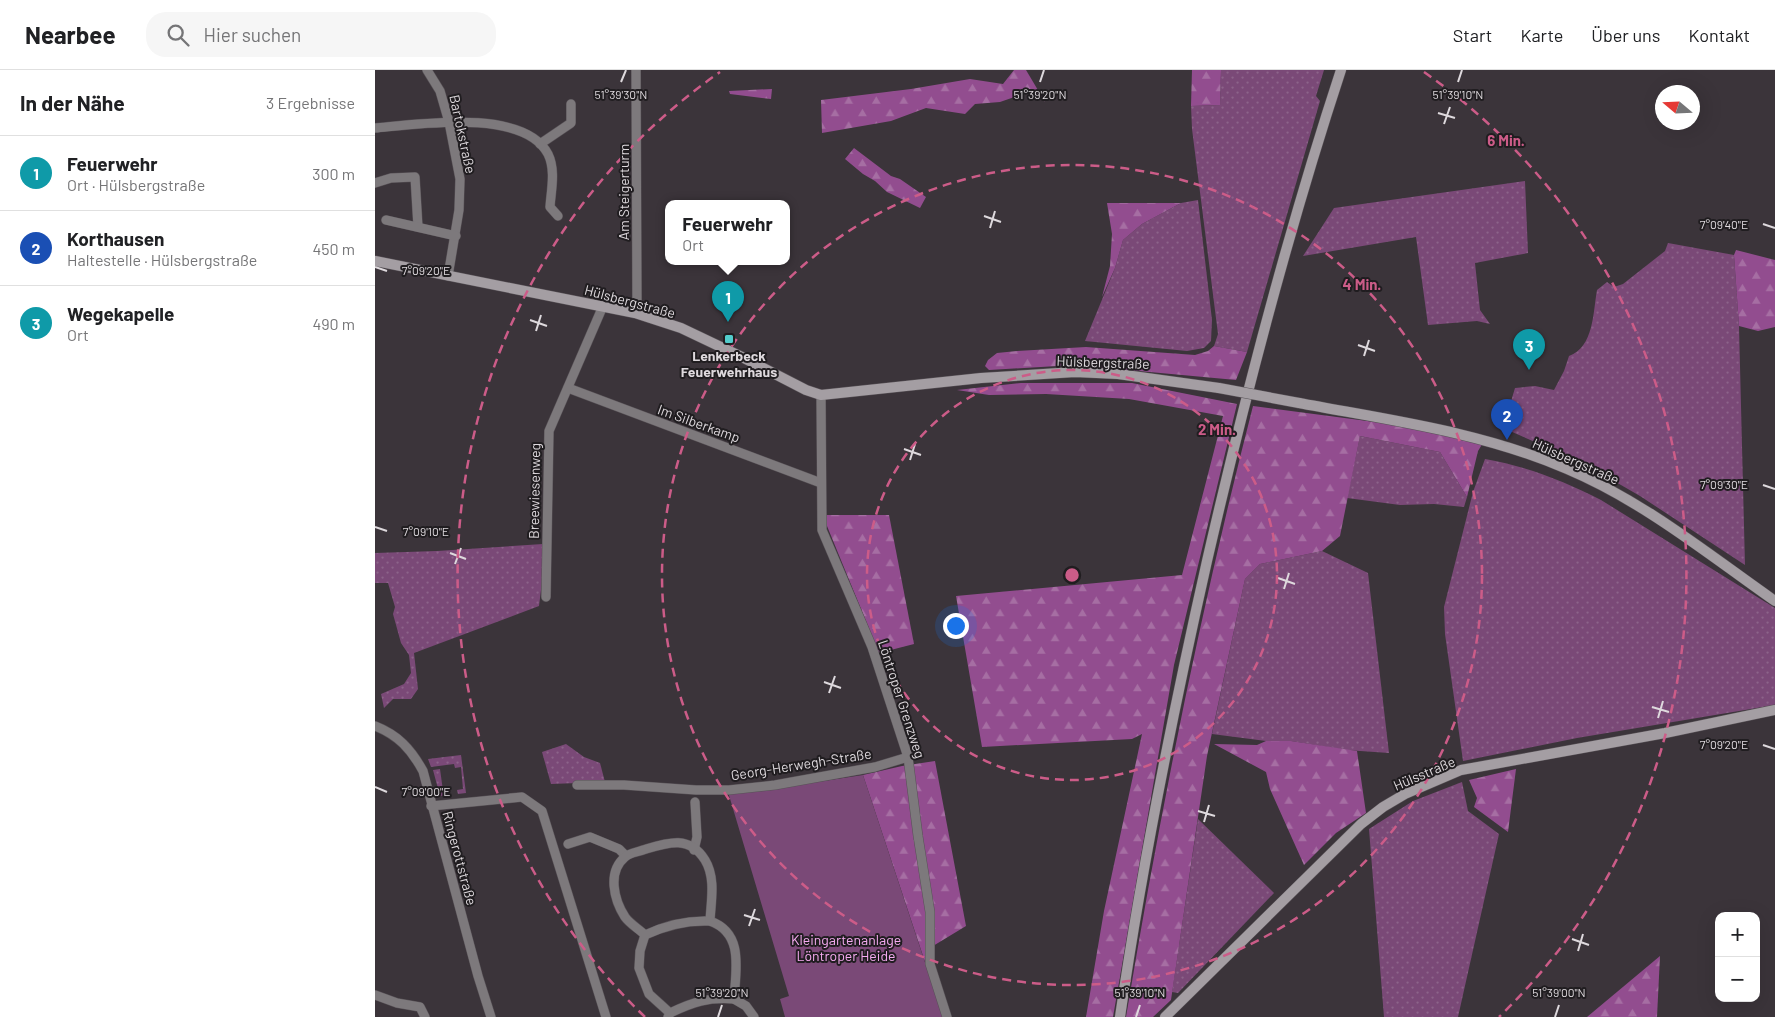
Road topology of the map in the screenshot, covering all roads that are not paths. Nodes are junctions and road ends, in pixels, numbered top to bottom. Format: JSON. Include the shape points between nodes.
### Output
{"nodes":[{"id":1,"x":427,"y":70,"type":"edge"},
{"id":2,"x":635,"y":70,"type":"edge"},
{"id":3,"x":1341,"y":70,"type":"edge"},
{"id":4,"x":571,"y":104,"type":"dead end"},
{"id":5,"x":449,"y":122,"type":"junction"},
{"id":6,"x":375,"y":128,"type":"edge"},
{"id":7,"x":541,"y":144,"type":"junction"},
{"id":8,"x":375,"y":183,"type":"edge"},
{"id":9,"x":557,"y":216,"type":"dead end"},
{"id":10,"x":385,"y":220,"type":"dead end"},
{"id":11,"x":418,"y":227,"type":"junction"},
{"id":12,"x":456,"y":236,"type":"junction"},
{"id":13,"x":375,"y":261,"type":"edge"},
{"id":14,"x":448,"y":276,"type":"junction"},
{"id":15,"x":603,"y":306,"type":"junction"},
{"id":16,"x":635,"y":313,"type":"junction"},
{"id":17,"x":568,"y":388,"type":"junction"},
{"id":18,"x":821,"y":396,"type":"junction"},
{"id":19,"x":821,"y":483,"type":"junction"},
{"id":20,"x":546,"y":597,"type":"dead end"},
{"id":21,"x":1775,"y":601,"type":"edge"},
{"id":22,"x":1775,"y":710,"type":"edge"},
{"id":23,"x":375,"y":726,"type":"edge"},
{"id":24,"x":908,"y":757,"type":"junction"},
{"id":25,"x":577,"y":785,"type":"dead end"},
{"id":26,"x":695,"y":802,"type":"dead end"},
{"id":27,"x":431,"y":806,"type":"junction"},
{"id":28,"x":568,"y":844,"type":"dead end"},
{"id":29,"x":694,"y":850,"type":"junction"},
{"id":30,"x":626,"y":856,"type":"junction"},
{"id":31,"x":710,"y":921,"type":"junction"},
{"id":32,"x":645,"y":935,"type":"junction"},
{"id":33,"x":375,"y":995,"type":"edge"},
{"id":34,"x":734,"y":999,"type":"junction"},
{"id":35,"x":669,"y":1015,"type":"edge"},
{"id":36,"x":1166,"y":1016,"type":"edge"},
{"id":37,"x":425,"y":1017,"type":"edge"},
{"id":38,"x":491,"y":1017,"type":"edge"},
{"id":39,"x":606,"y":1017,"type":"edge"},
{"id":40,"x":754,"y":1017,"type":"edge"},
{"id":41,"x":947,"y":1017,"type":"edge"},
{"id":42,"x":1120,"y":1017,"type":"edge"}],
"edges":[{"from":1,"to":5,"type":"street","name":"Bartokstraße","via":[[440,91]]},
{"from":2,"to":16,"type":"street","name":"Am Steigerturm"},
{"from":3,"to":42,"type":"street","via":[[1272,301],[1223,494],[1180,680],[1136,910]]},
{"from":4,"to":7,"type":"street","via":[[571,123]]},
{"from":5,"to":6,"type":"street"},
{"from":5,"to":7,"type":"street","via":[[509,127]]},
{"from":5,"to":12,"type":"street","name":"Bartokstraße","via":[[460,179]]},
{"from":7,"to":9,"type":"street","via":[[549,155],[552,170],[550,207]]},
{"from":8,"to":11,"type":"street","via":[[391,178],[415,177]]},
{"from":10,"to":11,"type":"street"},
{"from":11,"to":12,"type":"street"},
{"from":12,"to":14,"type":"street","name":"Bartokstraße"},
{"from":13,"to":14,"type":"street","name":"Hülsbergstraße"},
{"from":14,"to":15,"type":"street","name":"Hülsbergstraße"},
{"from":15,"to":16,"type":"street","name":"Hülsbergstraße"},
{"from":15,"to":17,"type":"street","name":"Breewiesenweg"},
{"from":16,"to":18,"type":"street","name":"Hülsbergstraße","via":[[681,328]]},
{"from":17,"to":19,"type":"street","name":"Im Silberkamp"},
{"from":17,"to":20,"type":"street","name":"Breewiesenweg","via":[[549,432]]},
{"from":18,"to":19,"type":"street","name":"Löntroper Grenzweg"},
{"from":18,"to":21,"type":"street","name":"Hülsbergstraße","bridge":true,"via":[[981,378],[1075,372],[1119,374],[1219,388],[1477,439],[1568,469],[1620,496]]},
{"from":19,"to":24,"type":"street","name":"Löntroper Grenzweg","via":[[822,530],[872,647]]},
{"from":22,"to":36,"type":"street","name":"Hülsstraße","via":[[1461,770],[1405,794],[1361,824]]},
{"from":23,"to":27,"type":"street","name":"Ringerottstraße","via":[[403,742],[414,755],[423,771]]},
{"from":24,"to":25,"type":"street","name":"Georg-Herwegh-Straße","via":[[875,768],[739,789]]},
{"from":24,"to":41,"type":"street","name":"Löntroper Grenzweg","via":[[930,912],[930,964]]},
{"from":26,"to":29,"type":"street","via":[[697,837]]},
{"from":27,"to":38,"type":"street","name":"Ringerottstraße"},
{"from":27,"to":39,"type":"street","via":[[522,797],[542,811]]},
{"from":28,"to":30,"type":"street","via":[[590,837],[619,849]]},
{"from":29,"to":30,"type":"street","via":[[685,844],[669,842]]},
{"from":29,"to":31,"type":"street","via":[[705,861],[711,874]]},
{"from":30,"to":32,"type":"street","via":[[616,870],[615,895],[625,917]]},
{"from":31,"to":32,"type":"street","via":[[688,921]]},
{"from":31,"to":34,"type":"street","via":[[723,928],[732,941],[736,957]]},
{"from":32,"to":35,"type":"street","via":[[639,968],[649,994]]},
{"from":33,"to":37,"type":"street","via":[[397,1003],[420,1006]]},
{"from":34,"to":35,"type":"street","via":[[707,999]]},
{"from":34,"to":40,"type":"street","via":[[746,1006]]}]}
